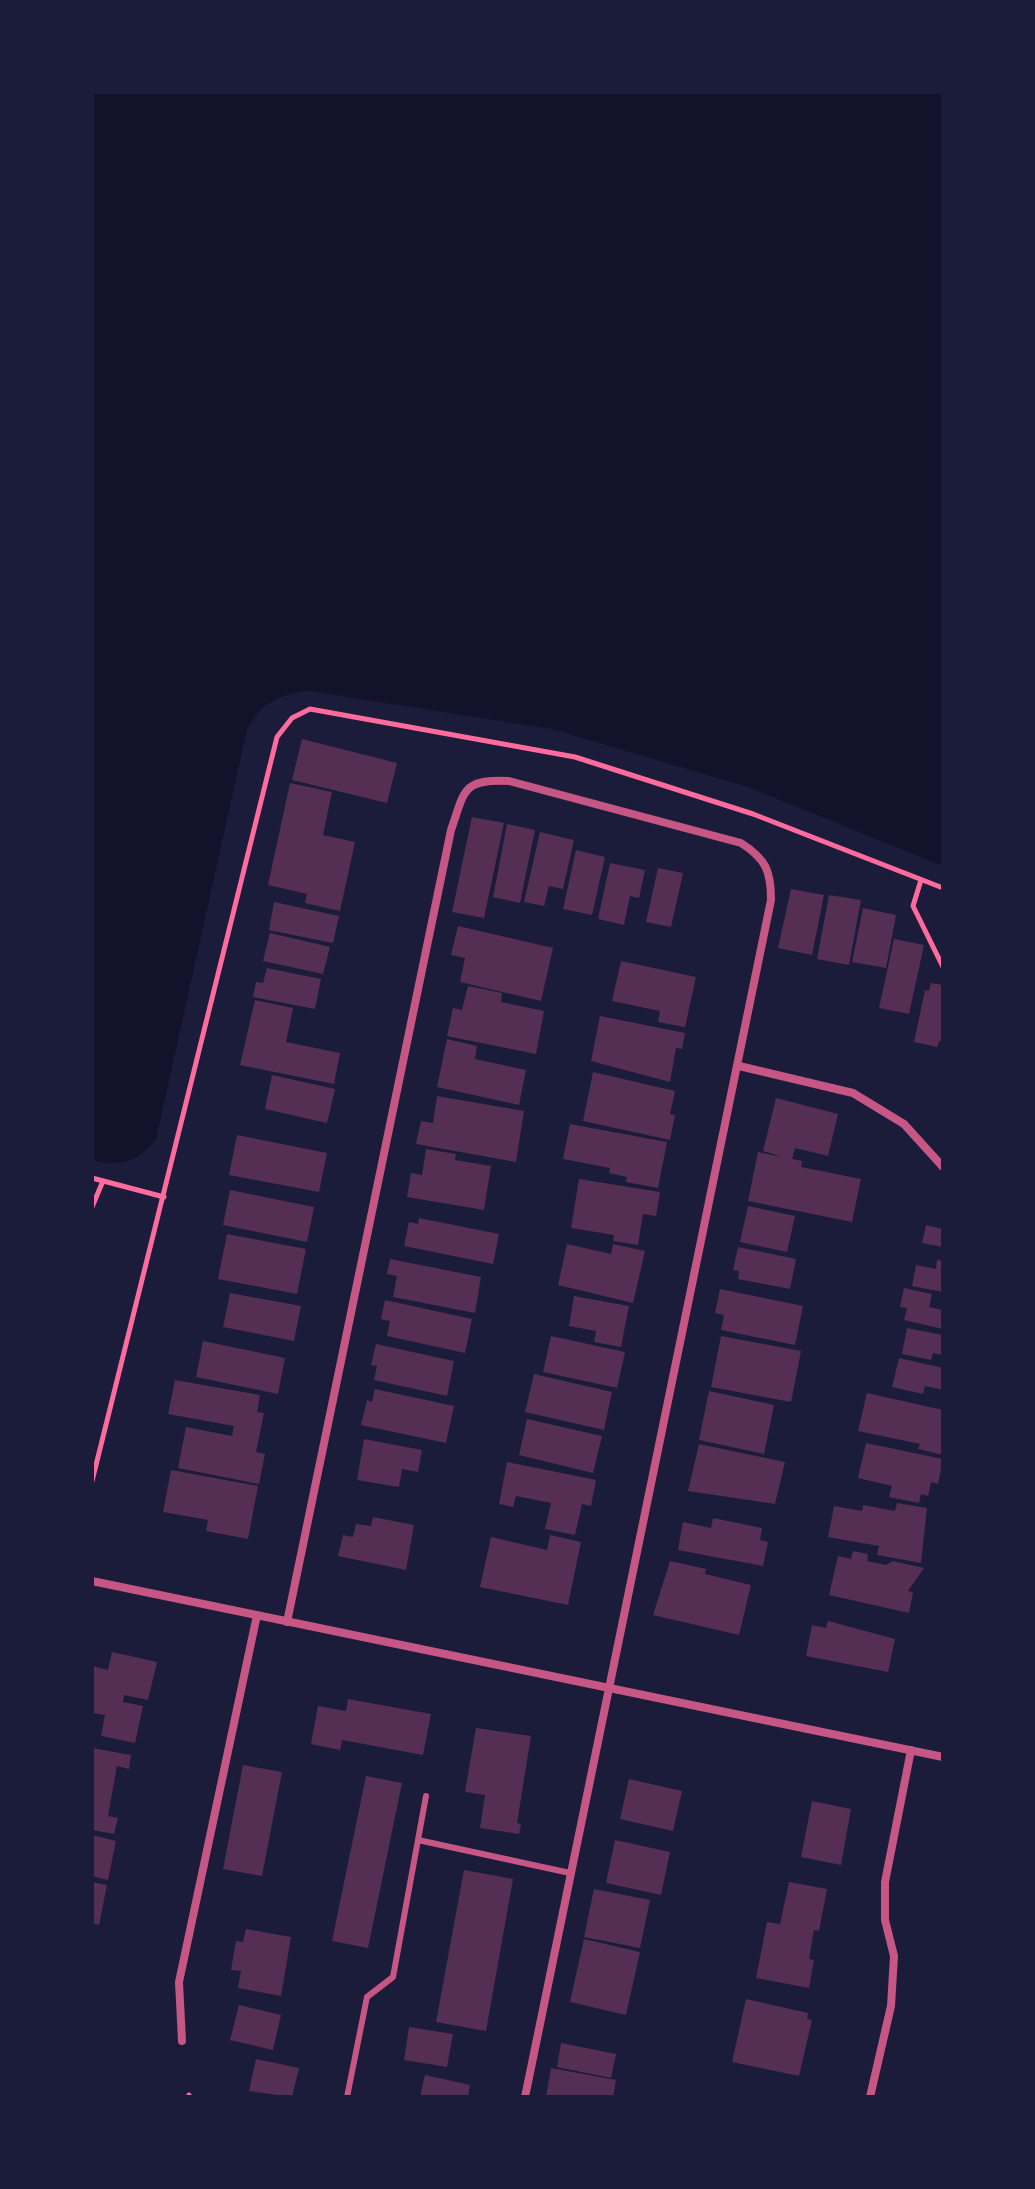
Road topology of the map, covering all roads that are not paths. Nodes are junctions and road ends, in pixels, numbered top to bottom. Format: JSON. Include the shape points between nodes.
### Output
{"nodes":[{"id":1,"x":739,"y":1066,"type":"junction"},
{"id":2,"x":943,"y":1167,"type":"edge"},
{"id":3,"x":92,"y":1581,"type":"edge"},
{"id":4,"x":257,"y":1615,"type":"junction"},
{"id":5,"x":287,"y":1622,"type":"junction"},
{"id":6,"x":607,"y":1688,"type":"junction"},
{"id":7,"x":911,"y":1750,"type":"junction"},
{"id":8,"x":943,"y":1757,"type":"edge"},
{"id":9,"x":426,"y":1796,"type":"dead end"},
{"id":10,"x":418,"y":1840,"type":"junction"},
{"id":11,"x":570,"y":1873,"type":"junction"},
{"id":12,"x":182,"y":2041,"type":"dead end"},
{"id":13,"x":347,"y":2097,"type":"edge"},
{"id":14,"x":525,"y":2097,"type":"edge"},
{"id":15,"x":870,"y":2097,"type":"edge"}],
"edges":[{"from":1,"to":2,"type":"street","via":[[853,1093],[904,1124]]},
{"from":1,"to":5,"type":"street","via":[[771,900],[771,873],[760,855],[741,843],[509,781],[482,780],[465,791],[451,830]]},
{"from":1,"to":6,"type":"street"},
{"from":3,"to":4,"type":"street"},
{"from":4,"to":5,"type":"street"},
{"from":4,"to":12,"type":"street","via":[[179,1982]]},
{"from":5,"to":6,"type":"street"},
{"from":6,"to":7,"type":"street"},
{"from":6,"to":11,"type":"street"},
{"from":7,"to":8,"type":"street"},
{"from":7,"to":15,"type":"street","via":[[885,1882],[885,1920],[894,1956],[891,2006]]},
{"from":9,"to":10,"type":"lane"},
{"from":10,"to":11,"type":"lane"},
{"from":10,"to":13,"type":"lane","via":[[393,1977],[367,1997]]},
{"from":11,"to":14,"type":"street"}]}
